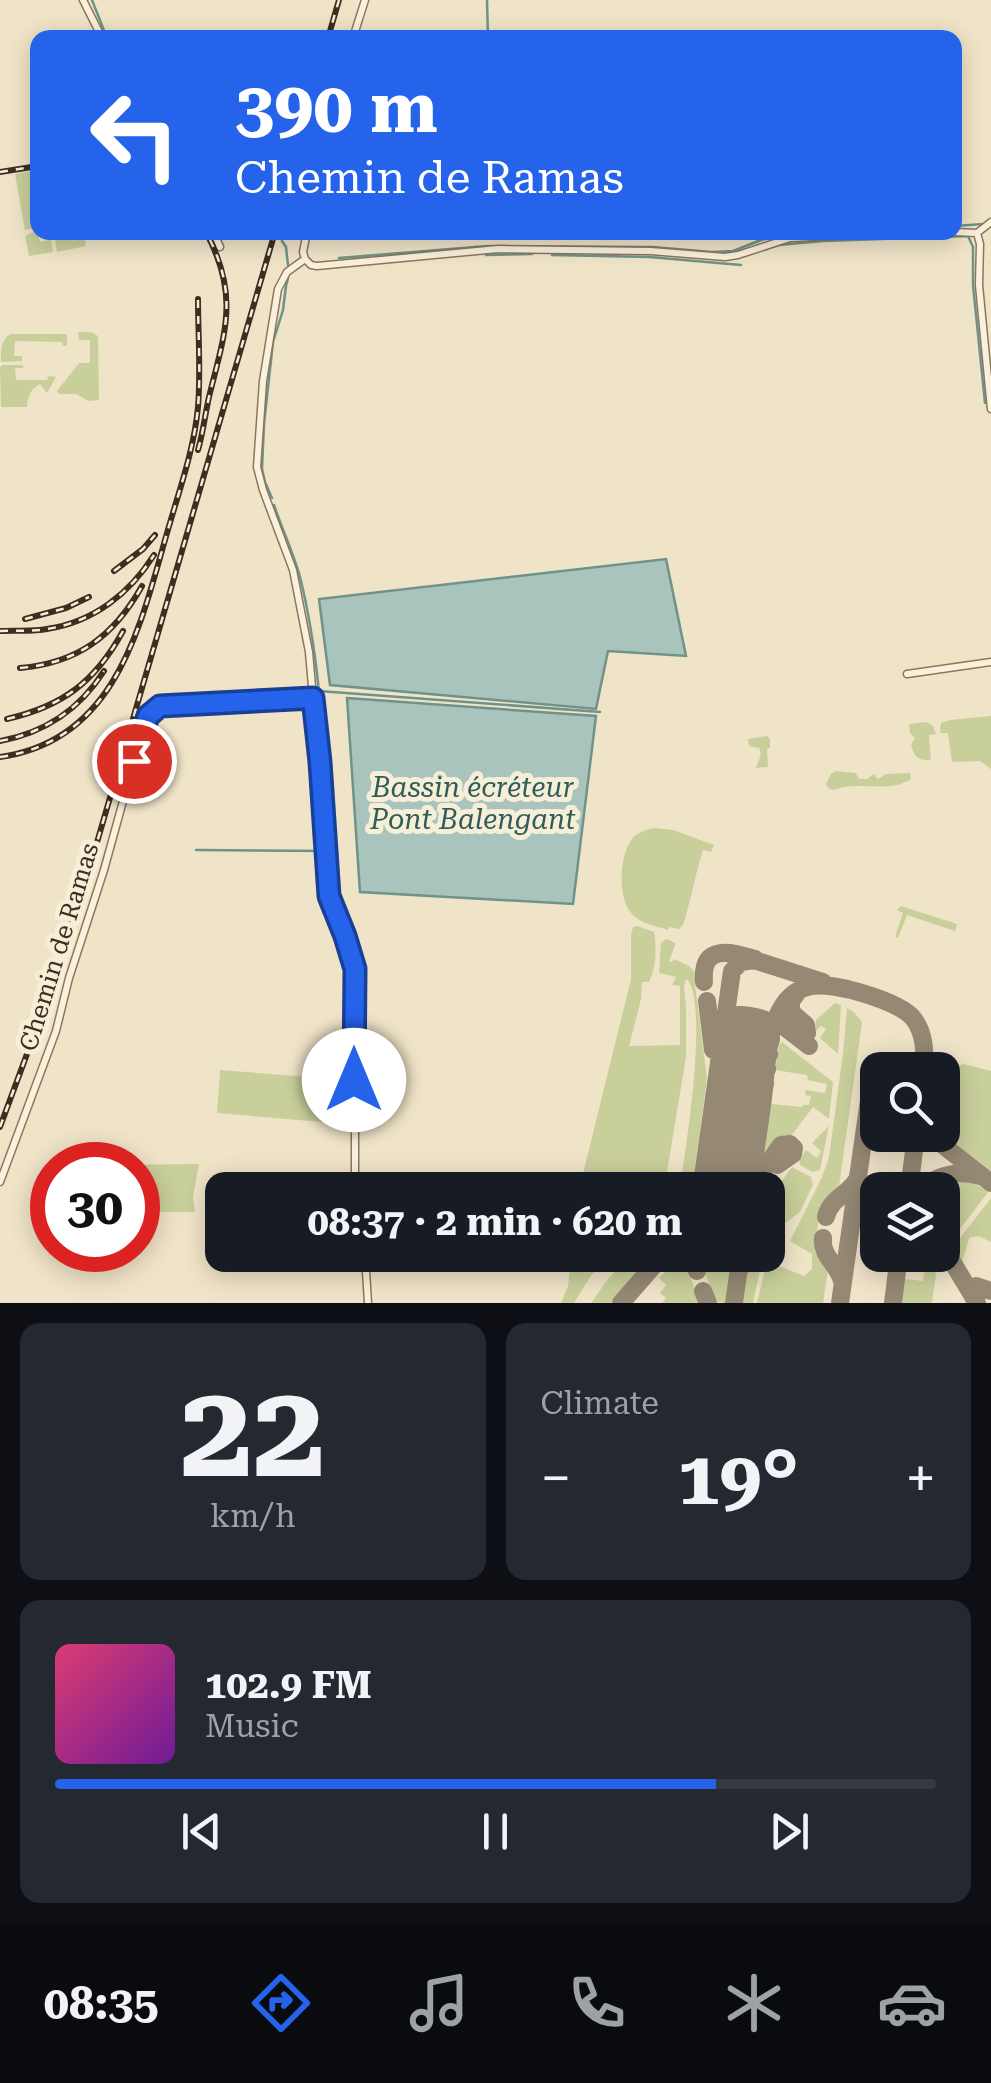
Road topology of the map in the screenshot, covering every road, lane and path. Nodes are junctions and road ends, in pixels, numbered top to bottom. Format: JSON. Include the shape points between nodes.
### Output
{"nodes":[{"id":1,"x":83,"y":0,"type":"edge"},
{"id":2,"x":364,"y":0,"type":"edge"},
{"id":3,"x":98,"y":30,"type":"edge"},
{"id":4,"x":355,"y":30,"type":"edge"},
{"id":5,"x":991,"y":222,"type":"edge"},
{"id":6,"x":962,"y":232,"type":"edge"},
{"id":7,"x":977,"y":233,"type":"junction"},
{"id":8,"x":216,"y":240,"type":"edge"},
{"id":9,"x":305,"y":240,"type":"edge"},
{"id":10,"x":784,"y":240,"type":"edge"},
{"id":11,"x":220,"y":248,"type":"dead end"},
{"id":12,"x":305,"y":259,"type":"junction"},
{"id":13,"x":991,"y":410,"type":"edge"},
{"id":14,"x":991,"y":662,"type":"edge"},
{"id":15,"x":907,"y":674,"type":"dead end"},
{"id":16,"x":313,"y":698,"type":"junction"},
{"id":17,"x":355,"y":1172,"type":"edge"},
{"id":18,"x":0,"y":1182,"type":"edge"},
{"id":19,"x":367,"y":1272,"type":"edge"},
{"id":20,"x":368,"y":1303,"type":"edge"}],
"edges":[{"from":1,"to":3,"type":"street"},
{"from":2,"to":4,"type":"street"},
{"from":5,"to":7,"type":"street"},
{"from":6,"to":7,"type":"street"},
{"from":7,"to":13,"type":"street"},
{"from":8,"to":11,"type":"street"},
{"from":9,"to":12,"type":"street"},
{"from":10,"to":12,"type":"street","via":[[725,257],[498,249],[317,266]]},
{"from":12,"to":16,"type":"street","via":[[278,289],[257,467],[293,570]]},
{"from":14,"to":15,"type":"street"},
{"from":16,"to":17,"type":"street","via":[[329,896],[355,969]]},
{"from":16,"to":18,"type":"street","name":"Chemin de Ramas","via":[[168,704],[150,712],[56,1032]]},
{"from":19,"to":20,"type":"street"}]}
